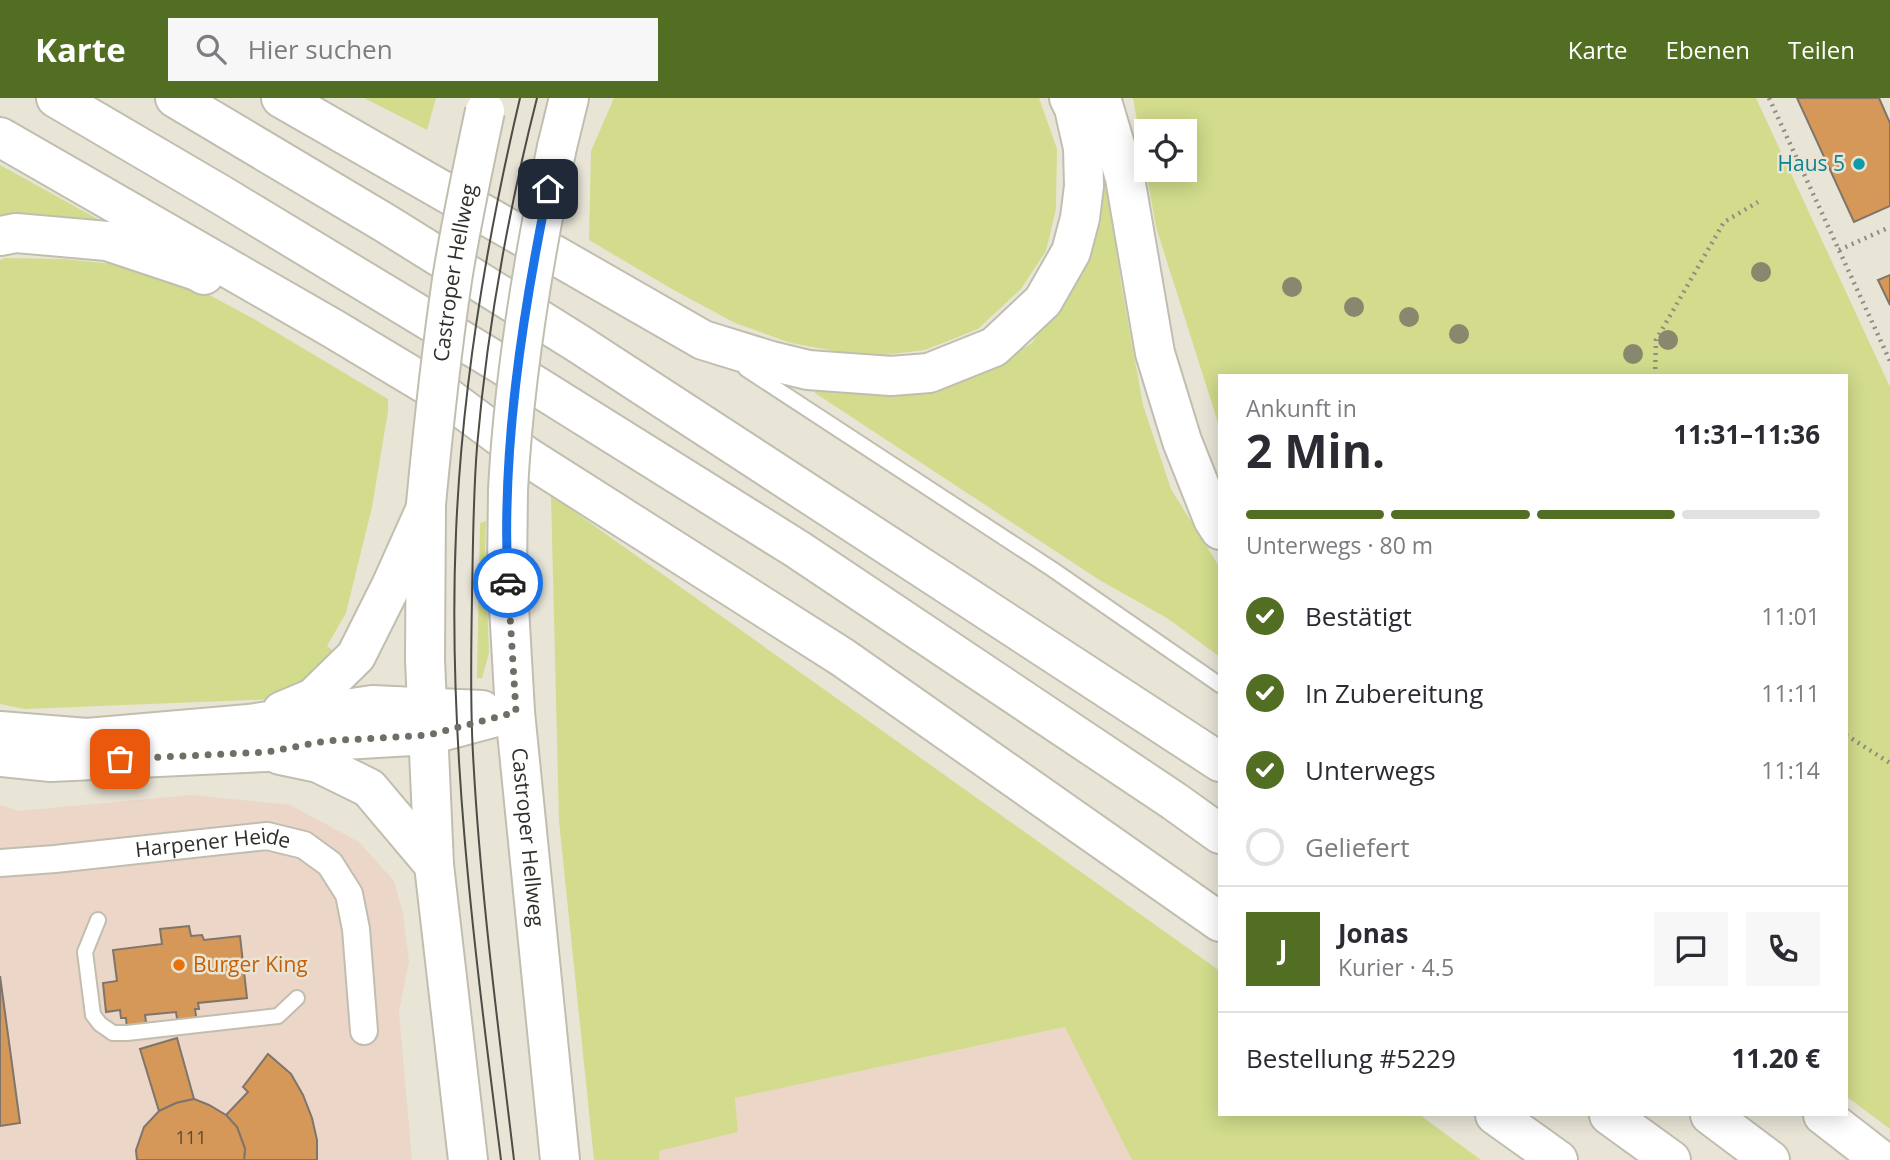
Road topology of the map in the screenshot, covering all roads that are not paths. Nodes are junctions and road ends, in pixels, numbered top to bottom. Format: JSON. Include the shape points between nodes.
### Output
{"nodes":[{"id":1,"x":56,"y":98,"type":"edge"},
{"id":2,"x":175,"y":98,"type":"edge"},
{"id":3,"x":281,"y":98,"type":"edge"},
{"id":4,"x":569,"y":98,"type":"edge"},
{"id":5,"x":1069,"y":98,"type":"edge"},
{"id":6,"x":1101,"y":98,"type":"edge"},
{"id":7,"x":487,"y":104,"type":"edge"},
{"id":8,"x":0,"y":136,"type":"edge"},
{"id":9,"x":0,"y":236,"type":"edge"},
{"id":10,"x":703,"y":340,"type":"junction"},
{"id":11,"x":526,"y":456,"type":"junction"},
{"id":12,"x":426,"y":506,"type":"junction"},
{"id":13,"x":1218,"y":527,"type":"edge"},
{"id":14,"x":1218,"y":684,"type":"edge"},
{"id":15,"x":516,"y":712,"type":"junction"},
{"id":16,"x":428,"y":721,"type":"junction"},
{"id":17,"x":0,"y":731,"type":"edge"},
{"id":18,"x":258,"y":738,"type":"junction"},
{"id":19,"x":0,"y":757,"type":"edge"},
{"id":20,"x":1218,"y":761,"type":"edge"},
{"id":21,"x":1218,"y":833,"type":"edge"},
{"id":22,"x":0,"y":863,"type":"edge"},
{"id":23,"x":434,"y":865,"type":"junction"},
{"id":24,"x":98,"y":920,"type":"dead end"},
{"id":25,"x":1218,"y":921,"type":"edge"},
{"id":26,"x":297,"y":999,"type":"dead end"},
{"id":27,"x":364,"y":1031,"type":"dead end"},
{"id":28,"x":1496,"y":1116,"type":"edge"},
{"id":29,"x":1610,"y":1116,"type":"edge"},
{"id":30,"x":1711,"y":1116,"type":"edge"},
{"id":31,"x":1824,"y":1116,"type":"edge"},
{"id":32,"x":468,"y":1160,"type":"edge"},
{"id":33,"x":560,"y":1160,"type":"edge"},
{"id":34,"x":1558,"y":1160,"type":"edge"},
{"id":35,"x":1671,"y":1160,"type":"edge"},
{"id":36,"x":1770,"y":1160,"type":"edge"},
{"id":37,"x":1881,"y":1160,"type":"edge"}],
"edges":[{"from":1,"to":21,"type":"main road","via":[[514,372],[786,542]]},
{"from":2,"to":20,"type":"main road","via":[[579,344]]},
{"from":3,"to":10,"type":"main road"},
{"from":4,"to":15,"type":"main road","name":"Castroper Hellweg","bridge":true,"via":[[539,231],[514,406],[507,572]]},
{"from":5,"to":10,"type":"main road","via":[[1083,148],[1084,186],[1071,252],[1043,302],[994,347],[929,373],[891,376],[808,370]]},
{"from":6,"to":13,"type":"main road","via":[[1125,178],[1155,353],[1182,441]]},
{"from":7,"to":12,"type":"main road","name":"Castroper Hellweg","bridge":true,"via":[[452,279]]},
{"from":8,"to":11,"type":"main road","via":[[447,397]]},
{"from":9,"to":11,"type":"main road","via":[[16,233],[107,241],[197,271],[447,418]]},
{"from":10,"to":14,"type":"lane"},
{"from":11,"to":25,"type":"main road","via":[[842,657]]},
{"from":12,"to":16,"type":"main road","name":"Castroper Hellweg"},
{"from":12,"to":18,"type":"main road","via":[[356,656],[313,698]]},
{"from":15,"to":16,"type":"main road"},
{"from":15,"to":33,"type":"main road","name":"Castroper Hellweg"},
{"from":16,"to":18,"type":"main road","via":[[326,741]]},
{"from":16,"to":23,"type":"main road","name":"Castroper Hellweg"},
{"from":17,"to":18,"type":"main road","via":[[87,738]]},
{"from":18,"to":19,"type":"main road","via":[[51,762]]},
{"from":18,"to":23,"type":"main road","via":[[369,788]]},
{"from":22,"to":27,"type":"street","name":"Harpener Heide","via":[[267,836],[304,845],[330,864],[349,894]]},
{"from":23,"to":32,"type":"main road","name":"Castroper Hellweg"},
{"from":24,"to":26,"type":"lane","via":[[85,951],[93,1015],[113,1033],[278,1016]]},
{"from":28,"to":34,"type":"main road"},
{"from":29,"to":35,"type":"main road"},
{"from":30,"to":36,"type":"main road"},
{"from":31,"to":37,"type":"main road"}]}
